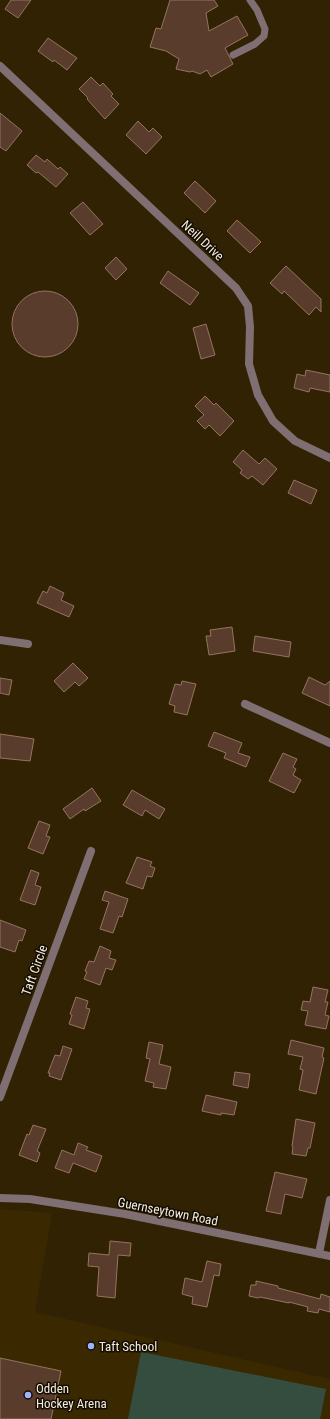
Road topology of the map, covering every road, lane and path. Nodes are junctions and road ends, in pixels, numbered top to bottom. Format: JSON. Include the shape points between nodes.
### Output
{"nodes":[{"id":1,"x":250,"y":0,"type":"edge"},
{"id":2,"x":233,"y":55,"type":"dead end"},
{"id":3,"x":0,"y":66,"type":"edge"},
{"id":4,"x":330,"y":458,"type":"edge"},
{"id":5,"x":0,"y":640,"type":"edge"},
{"id":6,"x":28,"y":644,"type":"dead end"},
{"id":7,"x":245,"y":704,"type":"dead end"},
{"id":8,"x":330,"y":743,"type":"edge"},
{"id":9,"x":91,"y":851,"type":"dead end"},
{"id":10,"x":0,"y":1097,"type":"edge"},
{"id":11,"x":0,"y":1198,"type":"edge"},
{"id":12,"x":330,"y":1200,"type":"edge"},
{"id":13,"x":319,"y":1253,"type":"junction"},
{"id":14,"x":330,"y":1256,"type":"edge"}],
"edges":[{"from":1,"to":2,"type":"lane","via":[[265,29],[264,36],[255,44]]},
{"from":3,"to":4,"type":"street","name":"Neill Drive","via":[[236,288],[248,306],[249,364],[258,395],[273,421],[295,441]]},
{"from":5,"to":6,"type":"street"},
{"from":7,"to":8,"type":"street"},
{"from":9,"to":10,"type":"street","name":"Taft Circle"},
{"from":11,"to":13,"type":"street","name":"Guernseytown Road","via":[[30,1199],[125,1214]]},
{"from":12,"to":13,"type":"street"},
{"from":13,"to":14,"type":"street","name":"Guernseytown Road"}]}
